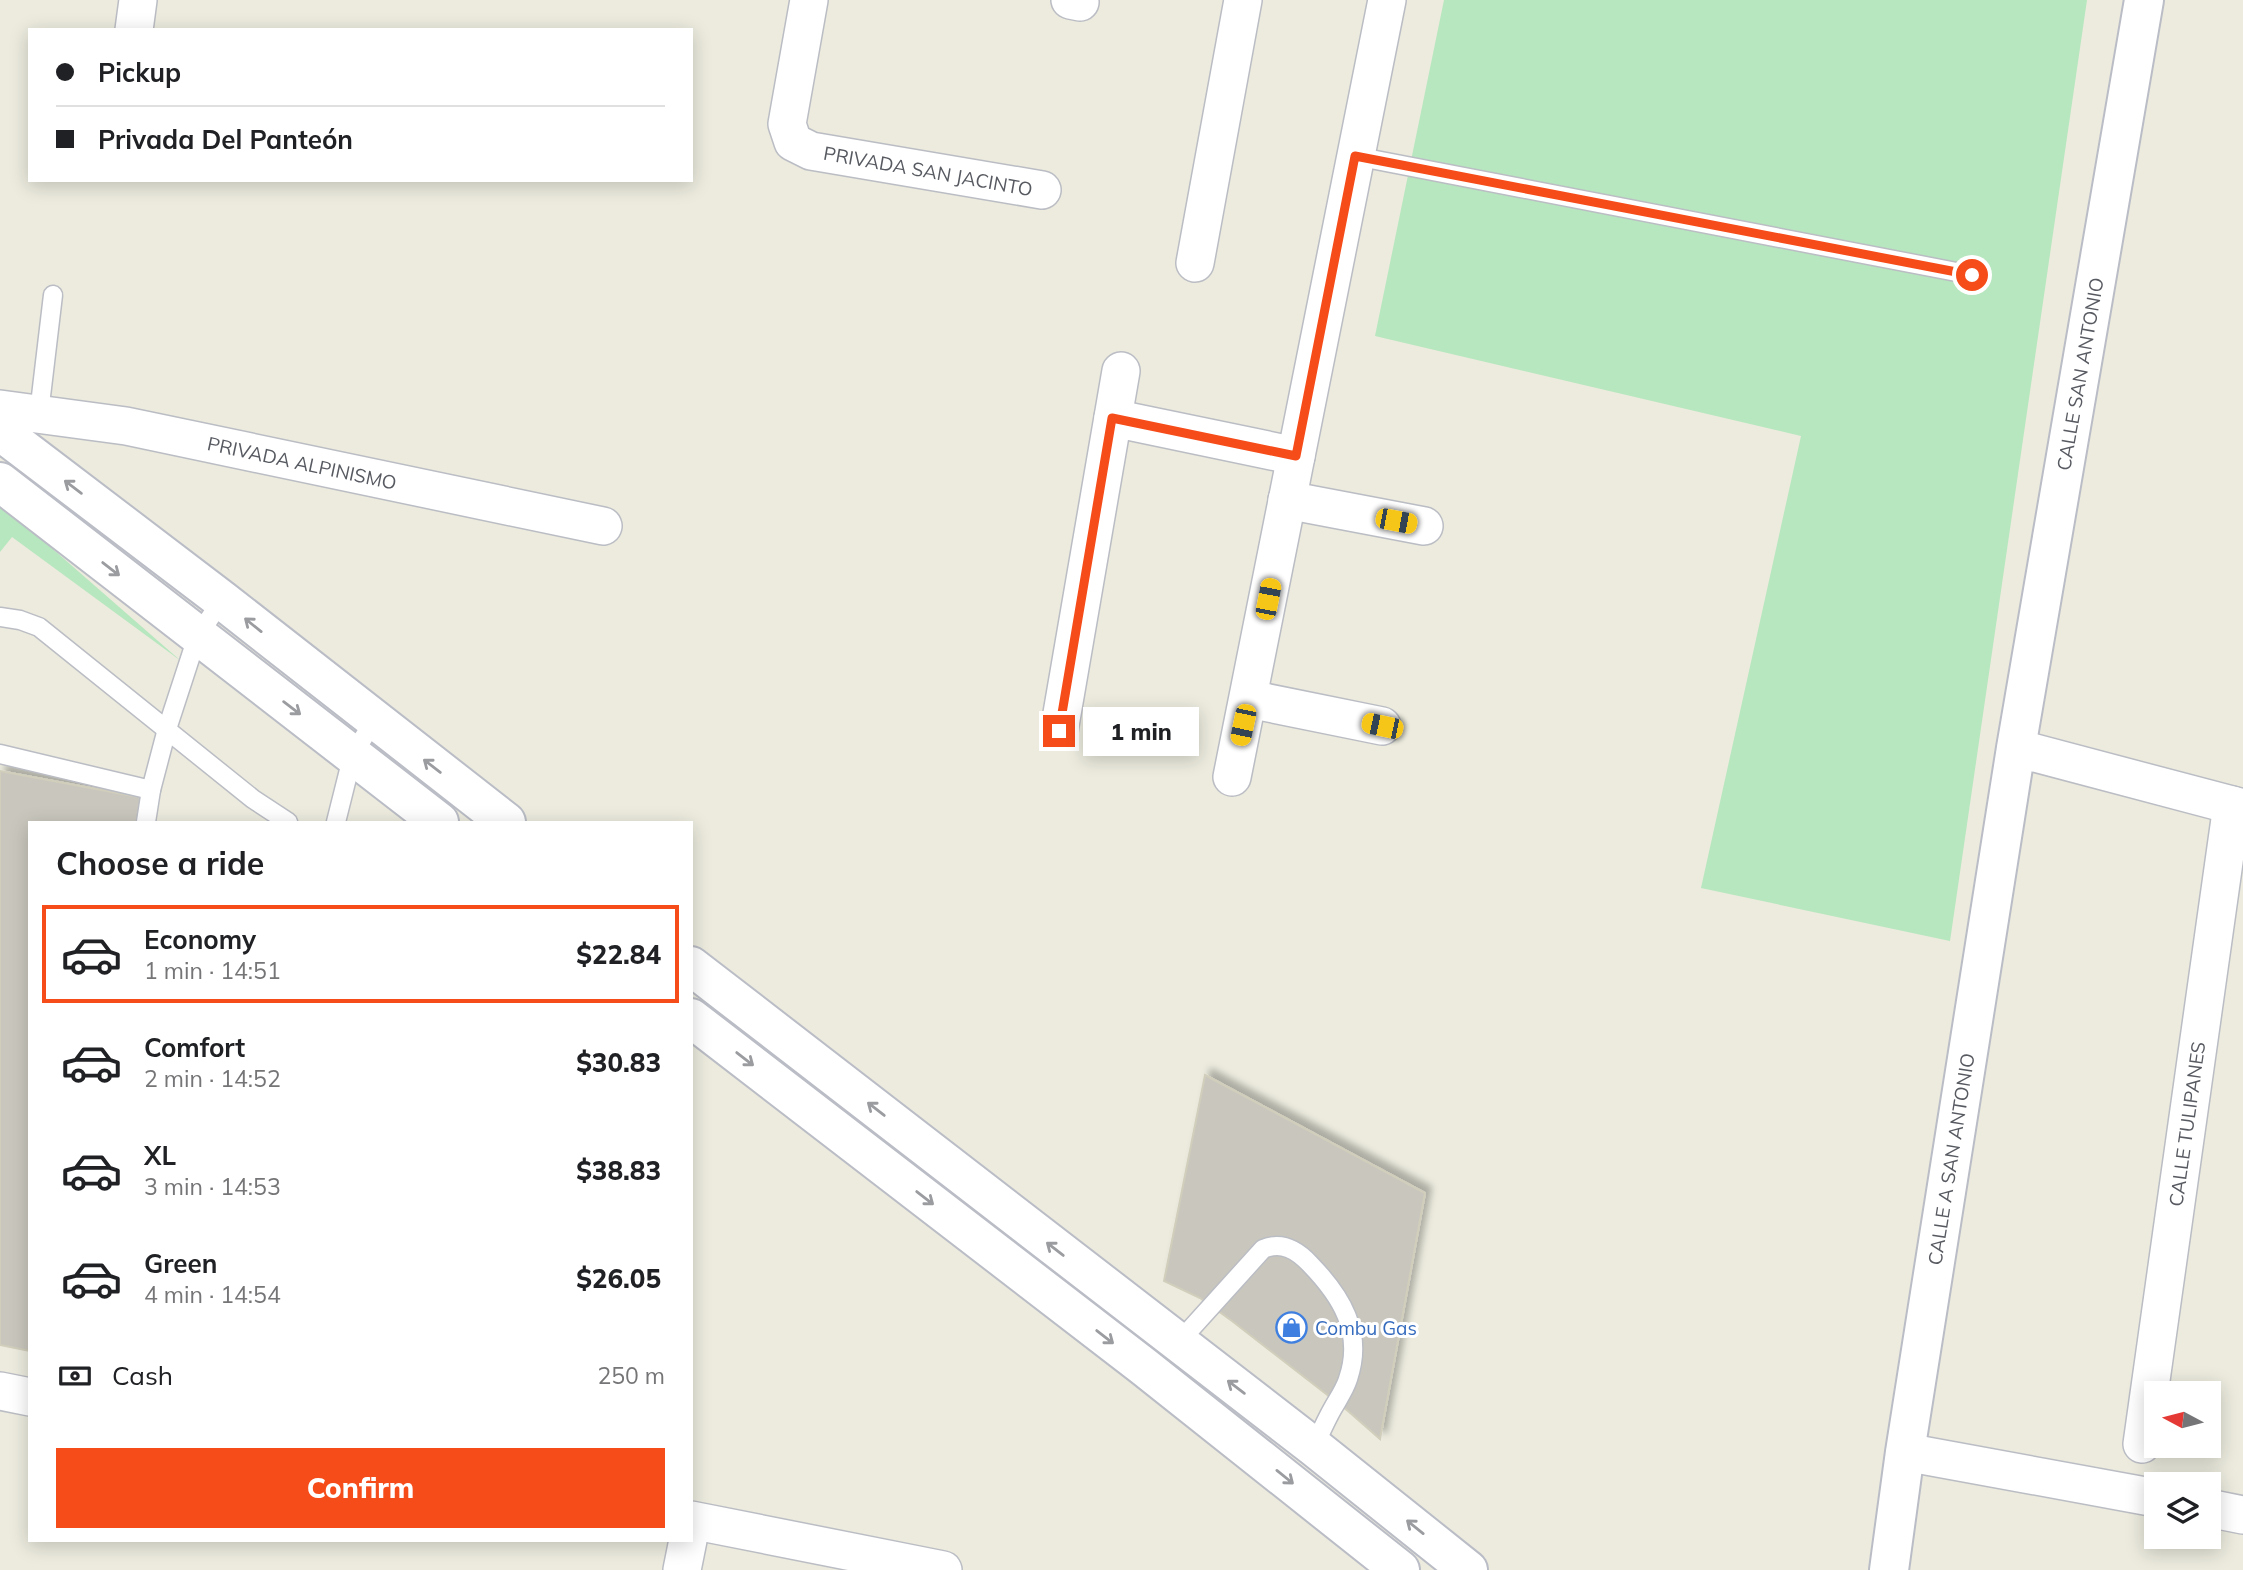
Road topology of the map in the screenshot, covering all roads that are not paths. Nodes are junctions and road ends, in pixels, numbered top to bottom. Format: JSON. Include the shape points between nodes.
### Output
{"nodes":[{"id":1,"x":138,"y":0,"type":"edge"},
{"id":2,"x":809,"y":0,"type":"edge"},
{"id":3,"x":1244,"y":0,"type":"edge"},
{"id":4,"x":1387,"y":0,"type":"edge"},
{"id":5,"x":2144,"y":0,"type":"edge"},
{"id":6,"x":134,"y":28,"type":"edge"},
{"id":7,"x":1355,"y":156,"type":"junction"},
{"id":8,"x":1042,"y":190,"type":"dead end"},
{"id":9,"x":1195,"y":262,"type":"dead end"},
{"id":10,"x":1972,"y":275,"type":"dead end"},
{"id":11,"x":53,"y":295,"type":"dead end"},
{"id":12,"x":1121,"y":371,"type":"dead end"},
{"id":13,"x":0,"y":409,"type":"edge"},
{"id":14,"x":40,"y":413,"type":"junction"},
{"id":15,"x":1112,"y":418,"type":"junction"},
{"id":16,"x":0,"y":431,"type":"edge"},
{"id":17,"x":1296,"y":456,"type":"junction"},
{"id":18,"x":0,"y":482,"type":"edge"},
{"id":19,"x":1287,"y":500,"type":"junction"},
{"id":20,"x":603,"y":526,"type":"dead end"},
{"id":21,"x":1424,"y":526,"type":"dead end"},
{"id":22,"x":222,"y":600,"type":"junction"},
{"id":23,"x":0,"y":617,"type":"edge"},
{"id":24,"x":197,"y":637,"type":"junction"},
{"id":25,"x":1249,"y":699,"type":"junction"},
{"id":26,"x":374,"y":721,"type":"junction"},
{"id":27,"x":1382,"y":726,"type":"dead end"},
{"id":28,"x":167,"y":729,"type":"junction"},
{"id":29,"x":1059,"y":731,"type":"dead end"},
{"id":30,"x":2015,"y":748,"type":"junction"},
{"id":31,"x":0,"y":754,"type":"edge"},
{"id":32,"x":353,"y":754,"type":"junction"},
{"id":33,"x":1232,"y":777,"type":"dead end"},
{"id":34,"x":151,"y":790,"type":"junction"},
{"id":35,"x":2238,"y":807,"type":"edge"},
{"id":36,"x":488,"y":816,"type":"edge"},
{"id":37,"x":146,"y":821,"type":"edge"},
{"id":38,"x":286,"y":821,"type":"edge"},
{"id":39,"x":335,"y":821,"type":"edge"},
{"id":40,"x":438,"y":821,"type":"edge"},
{"id":41,"x":693,"y":968,"type":"edge"},
{"id":42,"x":693,"y":1020,"type":"edge"},
{"id":43,"x":1178,"y":1343,"type":"junction"},
{"id":44,"x":0,"y":1391,"type":"edge"},
{"id":45,"x":28,"y":1397,"type":"edge"},
{"id":46,"x":2142,"y":1444,"type":"dead end"},
{"id":47,"x":1314,"y":1447,"type":"junction"},
{"id":48,"x":1905,"y":1452,"type":"junction"},
{"id":49,"x":2144,"y":1496,"type":"edge"},
{"id":50,"x":2221,"y":1511,"type":"edge"},
{"id":51,"x":2243,"y":1515,"type":"edge"},
{"id":52,"x":693,"y":1520,"type":"edge"},
{"id":53,"x":688,"y":1542,"type":"edge"},
{"id":54,"x":1464,"y":1569,"type":"edge"},
{"id":55,"x":682,"y":1570,"type":"edge"},
{"id":56,"x":943,"y":1570,"type":"edge"},
{"id":57,"x":1399,"y":1570,"type":"edge"},
{"id":58,"x":1889,"y":1570,"type":"edge"}],
"edges":[{"from":1,"to":6,"type":"street"},
{"from":2,"to":8,"type":"street","name":"PRIVADA SAN JACINTO","via":[[787,124],[793,142],[811,151]]},
{"from":3,"to":9,"type":"street"},
{"from":4,"to":7,"type":"street"},
{"from":5,"to":30,"type":"main road","name":"CALLE SAN ANTONIO"},
{"from":7,"to":10,"type":"lane"},
{"from":7,"to":17,"type":"street"},
{"from":11,"to":14,"type":"lane"},
{"from":12,"to":15,"type":"street"},
{"from":13,"to":14,"type":"street","name":"PRIVADA ALPINISMO"},
{"from":14,"to":20,"type":"street","name":"PRIVADA ALPINISMO","via":[[126,426]]},
{"from":15,"to":17,"type":"street"},
{"from":15,"to":29,"type":"street"},
{"from":22,"to":16,"type":"main road","one_way":true},
{"from":17,"to":19,"type":"street"},
{"from":18,"to":24,"type":"main road","one_way":true},
{"from":19,"to":21,"type":"street"},
{"from":19,"to":25,"type":"street"},
{"from":22,"to":24,"type":"lane"},
{"from":26,"to":22,"type":"main road","one_way":true},
{"from":23,"to":28,"type":"lane","via":[[39,627]]},
{"from":24,"to":28,"type":"lane"},
{"from":24,"to":32,"type":"main road","one_way":true},
{"from":25,"to":27,"type":"street"},
{"from":25,"to":33,"type":"street"},
{"from":26,"to":32,"type":"lane"},
{"from":36,"to":26,"type":"main road","one_way":true},
{"from":28,"to":34,"type":"lane"},
{"from":28,"to":38,"type":"lane"},
{"from":30,"to":35,"type":"street"},
{"from":30,"to":48,"type":"main road","name":"CALLE A SAN ANTONIO"},
{"from":31,"to":34,"type":"lane"},
{"from":32,"to":39,"type":"lane"},
{"from":32,"to":40,"type":"main road"},
{"from":34,"to":37,"type":"lane"},
{"from":35,"to":46,"type":"street","name":"CALLE TULIPANES"},
{"from":43,"to":41,"type":"main road","one_way":true},
{"from":42,"to":57,"type":"main road","one_way":true},
{"from":47,"to":43,"type":"main road","one_way":true},
{"from":43,"to":47,"type":"lane","via":[[1263,1249],[1272,1245],[1299,1252],[1343,1305],[1353,1351],[1348,1380]]},
{"from":44,"to":45,"type":"street"},
{"from":54,"to":47,"type":"main road","one_way":true},
{"from":48,"to":49,"type":"street"},
{"from":48,"to":58,"type":"main road","name":"CALLE A SAN ANTONIO"},
{"from":50,"to":51,"type":"street"},
{"from":52,"to":56,"type":"street"},
{"from":53,"to":55,"type":"street"}]}
